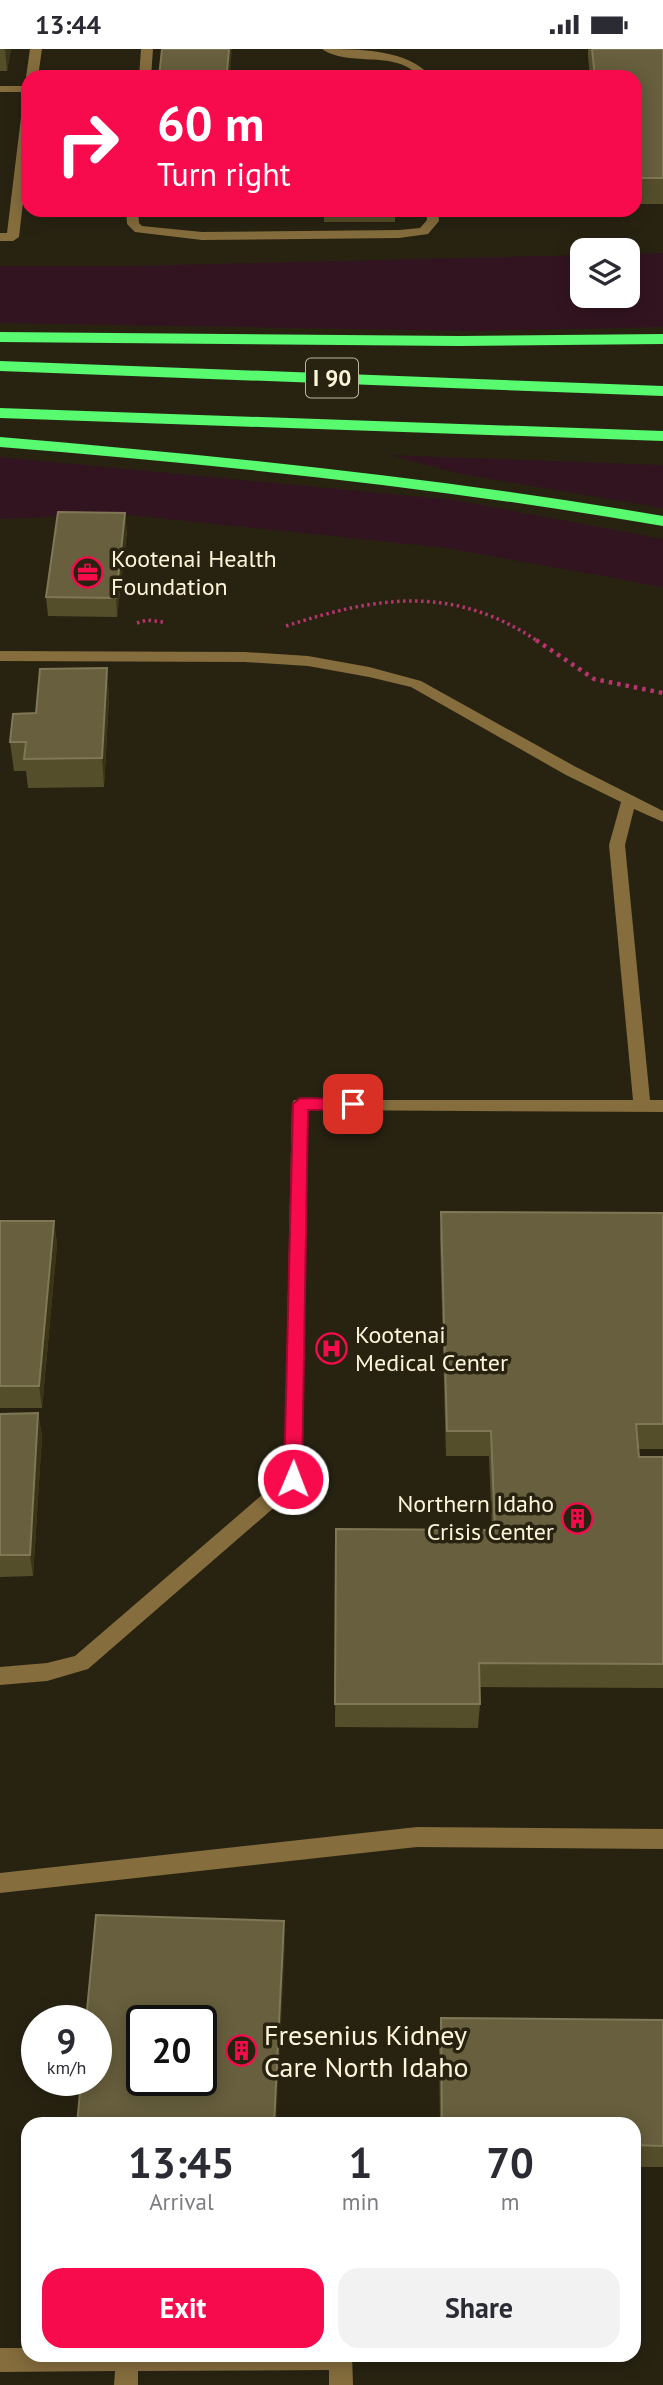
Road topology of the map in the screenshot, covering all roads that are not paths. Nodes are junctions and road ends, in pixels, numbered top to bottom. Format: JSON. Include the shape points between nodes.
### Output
{"nodes":[{"id":1,"x":36,"y":49,"type":"edge"},
{"id":2,"x":147,"y":49,"type":"edge"},
{"id":3,"x":328,"y":49,"type":"edge"},
{"id":4,"x":33,"y":70,"type":"edge"},
{"id":5,"x":146,"y":70,"type":"edge"},
{"id":6,"x":422,"y":70,"type":"edge"},
{"id":7,"x":0,"y":89,"type":"edge"},
{"id":8,"x":21,"y":89,"type":"edge"},
{"id":9,"x":21,"y":169,"type":"edge"},
{"id":10,"x":133,"y":217,"type":"edge"},
{"id":11,"x":433,"y":217,"type":"edge"},
{"id":12,"x":0,"y":237,"type":"edge"},
{"id":13,"x":0,"y":337,"type":"edge"},
{"id":14,"x":663,"y":339,"type":"edge"},
{"id":15,"x":0,"y":366,"type":"edge"},
{"id":16,"x":663,"y":391,"type":"edge"},
{"id":17,"x":0,"y":413,"type":"edge"},
{"id":18,"x":663,"y":436,"type":"edge"},
{"id":19,"x":0,"y":442,"type":"edge"},
{"id":20,"x":663,"y":521,"type":"edge"},
{"id":21,"x":0,"y":656,"type":"edge"},
{"id":22,"x":629,"y":801,"type":"junction"},
{"id":23,"x":663,"y":817,"type":"edge"},
{"id":24,"x":642,"y":1106,"type":"junction"},
{"id":25,"x":663,"y":1106,"type":"edge"},
{"id":26,"x":0,"y":1675,"type":"edge"},
{"id":27,"x":663,"y":1839,"type":"edge"},
{"id":28,"x":0,"y":1883,"type":"edge"},
{"id":29,"x":0,"y":2360,"type":"edge"},
{"id":30,"x":21,"y":2360,"type":"edge"},
{"id":31,"x":127,"y":2362,"type":"edge"},
{"id":32,"x":342,"y":2362,"type":"edge"},
{"id":33,"x":125,"y":2385,"type":"edge"},
{"id":34,"x":341,"y":2385,"type":"edge"}],
"edges":[{"from":1,"to":4,"type":"street"},
{"from":2,"to":5,"type":"street"},
{"from":3,"to":6,"type":"street","via":[[408,56]]},
{"from":7,"to":8,"type":"street"},
{"from":9,"to":12,"type":"street","via":[[13,237]]},
{"from":10,"to":11,"type":"street","via":[[139,229],[202,236],[399,234],[424,231]]},
{"from":13,"to":14,"type":"highway","number":"I 90"},
{"from":15,"to":16,"type":"highway","number":"I 90"},
{"from":17,"to":18,"type":"highway","number":"I 90"},
{"from":19,"to":20,"type":"highway","via":[[389,478]]},
{"from":21,"to":22,"type":"street","via":[[307,661],[416,684]]},
{"from":22,"to":23,"type":"street"},
{"from":22,"to":24,"type":"street","via":[[617,845]]},
{"from":24,"to":25,"type":"street"},
{"from":24,"to":26,"type":"street","via":[[300,1104],[293,1479],[81,1663],[47,1672]]},
{"from":27,"to":28,"type":"street","via":[[417,1837]]},
{"from":29,"to":30,"type":"street"},
{"from":31,"to":33,"type":"street"},
{"from":32,"to":34,"type":"street"}]}
